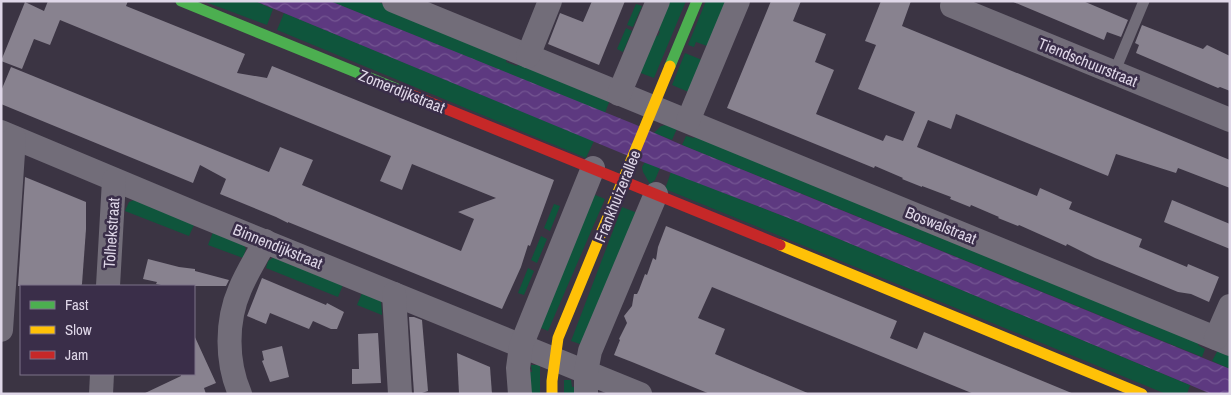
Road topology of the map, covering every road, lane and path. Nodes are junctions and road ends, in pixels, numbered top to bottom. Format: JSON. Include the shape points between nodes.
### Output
{"nodes":[{"id":1,"x":180,"y":1,"type":"edge"},
{"id":2,"x":394,"y":1,"type":"edge"},
{"id":3,"x":550,"y":1,"type":"edge"},
{"id":4,"x":658,"y":1,"type":"edge"},
{"id":5,"x":696,"y":1,"type":"edge"},
{"id":6,"x":738,"y":1,"type":"edge"},
{"id":7,"x":954,"y":1,"type":"edge"},
{"id":8,"x":1144,"y":1,"type":"edge"},
{"id":9,"x":528,"y":56,"type":"junction"},
{"id":10,"x":1114,"y":73,"type":"junction"},
{"id":11,"x":619,"y":94,"type":"junction"},
{"id":12,"x":649,"y":116,"type":"junction"},
{"id":13,"x":1230,"y":120,"type":"edge"},
{"id":14,"x":688,"y":122,"type":"junction"},
{"id":15,"x":8,"y":135,"type":"edge"},
{"id":16,"x":593,"y":168,"type":"junction"},
{"id":17,"x":114,"y":180,"type":"junction"},
{"id":18,"x":623,"y":180,"type":"junction"},
{"id":19,"x":656,"y":194,"type":"junction"},
{"id":20,"x":266,"y":241,"type":"junction"},
{"id":21,"x":108,"y":285,"type":"edge"},
{"id":22,"x":394,"y":294,"type":"junction"},
{"id":23,"x":1230,"y":306,"type":"edge"},
{"id":24,"x":1,"y":330,"type":"edge"},
{"id":25,"x":1223,"y":341,"type":"edge"},
{"id":26,"x":521,"y":346,"type":"junction"},
{"id":27,"x":554,"y":360,"type":"junction"},
{"id":28,"x":102,"y":375,"type":"edge"},
{"id":29,"x":586,"y":383,"type":"edge"},
{"id":30,"x":101,"y":394,"type":"edge"},
{"id":31,"x":240,"y":394,"type":"edge"},
{"id":32,"x":400,"y":394,"type":"edge"},
{"id":33,"x":520,"y":394,"type":"edge"},
{"id":34,"x":552,"y":394,"type":"edge"},
{"id":35,"x":640,"y":394,"type":"edge"},
{"id":36,"x":1142,"y":394,"type":"edge"}],
"edges":[{"from":1,"to":16,"type":"street","name":"Zomerdijkstraat"},
{"from":2,"to":9,"type":"street"},
{"from":3,"to":9,"type":"street"},
{"from":4,"to":11,"type":"street"},
{"from":5,"to":12,"type":"street","name":"Frankhuizerallee"},
{"from":6,"to":14,"type":"street"},
{"from":7,"to":10,"type":"street","name":"Tiendschuurstraat","via":[[952,6]]},
{"from":8,"to":10,"type":"lane"},
{"from":9,"to":11,"type":"street"},
{"from":10,"to":13,"type":"street","name":"Tiendschuurstraat"},
{"from":11,"to":12,"type":"street"},
{"from":12,"to":14,"type":"street","name":"Boswalstraat"},
{"from":12,"to":18,"type":"street","name":"Frankhuizerallee"},
{"from":14,"to":25,"type":"street","name":"Boswalstraat"},
{"from":15,"to":17,"type":"street","name":"Binnendijkstraat"},
{"from":15,"to":24,"type":"street"},
{"from":16,"to":18,"type":"street","name":"Zomerdijkstraat"},
{"from":16,"to":26,"type":"street","name":"Frankhuizerallee"},
{"from":17,"to":20,"type":"street","name":"Binnendijkstraat"},
{"from":17,"to":21,"type":"street","name":"Tolhekstraat"},
{"from":18,"to":19,"type":"street"},
{"from":18,"to":27,"type":"street","name":"Frankhuizerallee","via":[[558,338]]},
{"from":19,"to":29,"type":"street","via":[[590,351]]},
{"from":19,"to":36,"type":"street"},
{"from":20,"to":22,"type":"street","name":"Binnendijkstraat"},
{"from":20,"to":31,"type":"street","via":[[240,289],[232,312],[229,338],[231,365]]},
{"from":22,"to":26,"type":"street","name":"Binnendijkstraat"},
{"from":22,"to":32,"type":"street"},
{"from":23,"to":25,"type":"street"},
{"from":26,"to":27,"type":"street","name":"Binnendijkstraat"},
{"from":26,"to":33,"type":"street","name":"Frankhuizerallee","via":[[518,368]]},
{"from":27,"to":29,"type":"street","name":"Binnendijkstraat"},
{"from":27,"to":34,"type":"street","name":"Frankhuizerallee"},
{"from":28,"to":30,"type":"street"},
{"from":29,"to":35,"type":"street","name":"Binnendijkstraat"}]}
